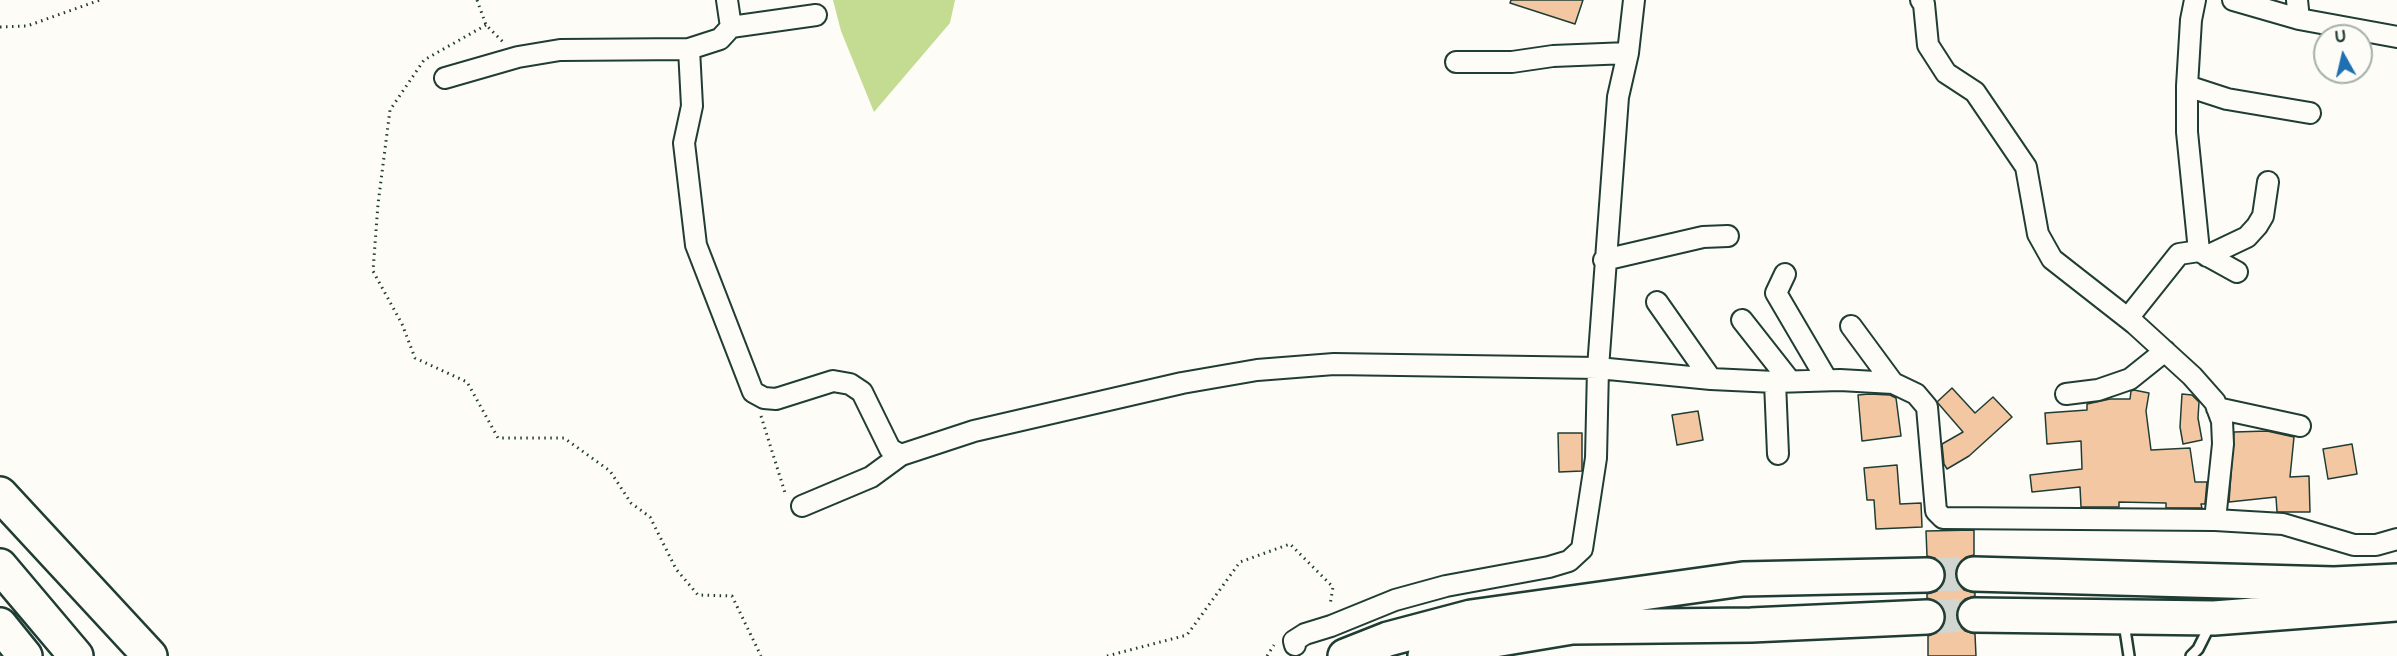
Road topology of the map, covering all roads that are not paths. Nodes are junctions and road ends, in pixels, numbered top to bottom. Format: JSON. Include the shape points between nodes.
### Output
{"nodes":[{"id":1,"x":728,"y":0,"type":"edge"},
{"id":2,"x":1634,"y":0,"type":"edge"},
{"id":3,"x":1922,"y":0,"type":"edge"},
{"id":4,"x":2195,"y":0,"type":"edge"},
{"id":5,"x":2234,"y":0,"type":"edge"},
{"id":6,"x":2298,"y":9,"type":"edge"},
{"id":7,"x":816,"y":15,"type":"dead end"},
{"id":8,"x":731,"y":27,"type":"junction"},
{"id":9,"x":2397,"y":37,"type":"edge"},
{"id":10,"x":689,"y":49,"type":"junction"},
{"id":11,"x":1628,"y":53,"type":"junction"},
{"id":12,"x":1456,"y":62,"type":"dead end"},
{"id":13,"x":445,"y":78,"type":"dead end"},
{"id":14,"x":2187,"y":86,"type":"junction"},
{"id":15,"x":2310,"y":113,"type":"dead end"},
{"id":16,"x":2268,"y":182,"type":"dead end"},
{"id":17,"x":1728,"y":236,"type":"dead end"},
{"id":18,"x":2203,"y":254,"type":"junction"},
{"id":19,"x":1605,"y":260,"type":"junction"},
{"id":20,"x":2237,"y":272,"type":"dead end"},
{"id":21,"x":1785,"y":274,"type":"dead end"},
{"id":22,"x":1657,"y":302,"type":"dead end"},
{"id":23,"x":2128,"y":318,"type":"junction"},
{"id":24,"x":1742,"y":320,"type":"dead end"},
{"id":25,"x":1851,"y":326,"type":"dead end"},
{"id":26,"x":2165,"y":351,"type":"junction"},
{"id":27,"x":1598,"y":368,"type":"junction"},
{"id":28,"x":1711,"y":379,"type":"junction"},
{"id":29,"x":1827,"y":380,"type":"junction"},
{"id":30,"x":1782,"y":382,"type":"junction"},
{"id":31,"x":1893,"y":383,"type":"junction"},
{"id":32,"x":2066,"y":394,"type":"dead end"},
{"id":33,"x":2217,"y":408,"type":"junction"},
{"id":34,"x":2300,"y":426,"type":"dead end"},
{"id":35,"x":1778,"y":454,"type":"dead end"},
{"id":36,"x":901,"y":455,"type":"junction"},
{"id":37,"x":0,"y":494,"type":"edge"},
{"id":38,"x":802,"y":506,"type":"road end"},
{"id":39,"x":2215,"y":520,"type":"junction"},
{"id":40,"x":2397,"y":539,"type":"edge"},
{"id":41,"x":0,"y":566,"type":"edge"},
{"id":42,"x":2397,"y":567,"type":"edge"},
{"id":43,"x":1974,"y":574,"type":"tunnel mouth"},
{"id":44,"x":1927,"y":575,"type":"tunnel mouth"},
{"id":45,"x":2397,"y":581,"type":"edge"},
{"id":46,"x":2333,"y":597,"type":"junction"},
{"id":47,"x":101,"y":601,"type":"junction"},
{"id":48,"x":2397,"y":604,"type":"edge"},
{"id":49,"x":2397,"y":613,"type":"edge"},
{"id":50,"x":1975,"y":615,"type":"tunnel mouth"},
{"id":51,"x":1928,"y":617,"type":"tunnel mouth"},
{"id":52,"x":2124,"y":617,"type":"junction"},
{"id":53,"x":2214,"y":618,"type":"junction"},
{"id":54,"x":0,"y":625,"type":"edge"},
{"id":55,"x":1287,"y":642,"type":"road end"},
{"id":56,"x":25,"y":656,"type":"edge"},
{"id":57,"x":76,"y":656,"type":"edge"},
{"id":58,"x":150,"y":656,"type":"edge"},
{"id":59,"x":165,"y":656,"type":"edge"},
{"id":60,"x":1345,"y":656,"type":"edge"},
{"id":61,"x":1425,"y":656,"type":"edge"},
{"id":62,"x":2129,"y":656,"type":"edge"},
{"id":63,"x":2191,"y":656,"type":"edge"}],
"edges":[{"from":1,"to":8,"type":"street"},
{"from":2,"to":11,"type":"street"},
{"from":3,"to":23,"type":"street","via":[[1928,45],[1946,73],[1975,92],[2026,166],[2038,234],[2052,259]]},
{"from":4,"to":14,"type":"street"},
{"from":5,"to":6,"type":"street"},
{"from":6,"to":9,"type":"street"},
{"from":7,"to":8,"type":"street"},
{"from":8,"to":10,"type":"street","via":[[720,39]]},
{"from":10,"to":13,"type":"street","via":[[560,51],[518,57]]},
{"from":10,"to":36,"type":"street","via":[[692,106],[684,143],[696,245],[753,392],[764,399],[776,399],[833,381],[850,384],[862,392],[890,448]]},
{"from":11,"to":12,"type":"street"},
{"from":11,"to":19,"type":"street","via":[[1618,97]]},
{"from":14,"to":15,"type":"street","via":[[2227,99]]},
{"from":14,"to":18,"type":"street","via":[[2187,132]]},
{"from":16,"to":18,"type":"street","via":[[2263,216],[2257,226],[2247,237]]},
{"from":17,"to":19,"type":"street","via":[[1703,237]]},
{"from":18,"to":20,"type":"street"},
{"from":18,"to":23,"type":"street","via":[[2179,254]]},
{"from":19,"to":27,"type":"street"},
{"from":21,"to":29,"type":"street","via":[[1776,293]]},
{"from":22,"to":28,"type":"street"},
{"from":23,"to":26,"type":"street"},
{"from":24,"to":30,"type":"street"},
{"from":25,"to":31,"type":"street"},
{"from":26,"to":32,"type":"street","via":[[2130,379],[2098,390]]},
{"from":26,"to":33,"type":"street","via":[[2192,376]]},
{"from":27,"to":28,"type":"street"},
{"from":27,"to":36,"type":"street","via":[[1334,364],[1257,370],[1182,383],[974,431]]},
{"from":27,"to":55,"type":"street","via":[[1596,458],[1582,549],[1569,561],[1395,600]]},
{"from":28,"to":30,"type":"street"},
{"from":29,"to":30,"type":"street"},
{"from":29,"to":31,"type":"street"},
{"from":30,"to":35,"type":"street"},
{"from":31,"to":39,"type":"street","via":[[1916,394],[1927,407],[1936,511],[1943,518]]},
{"from":33,"to":34,"type":"street"},
{"from":33,"to":39,"type":"street","via":[[2223,444]]},
{"from":36,"to":38,"type":"street","via":[[872,477]]},
{"from":37,"to":47,"type":"highway"},
{"from":39,"to":40,"type":"street","via":[[2283,524],[2354,545],[2376,545]]},
{"from":41,"to":57,"type":"highway"},
{"from":42,"to":46,"type":"highway"},
{"from":43,"to":46,"type":"highway"},
{"from":44,"to":60,"type":"highway","via":[[1743,579],[1471,617],[1388,639]]},
{"from":45,"to":46,"type":"highway"},
{"from":46,"to":48,"type":"highway"},
{"from":46,"to":49,"type":"highway"},
{"from":46,"to":53,"type":"highway"},
{"from":47,"to":58,"type":"highway"},
{"from":47,"to":59,"type":"highway"},
{"from":50,"to":52,"type":"highway"},
{"from":51,"to":61,"type":"highway","via":[[1751,625],[1572,627],[1470,644]]},
{"from":52,"to":53,"type":"highway"},
{"from":52,"to":62,"type":"lane"},
{"from":53,"to":63,"type":"lane"},
{"from":54,"to":56,"type":"highway"}]}
